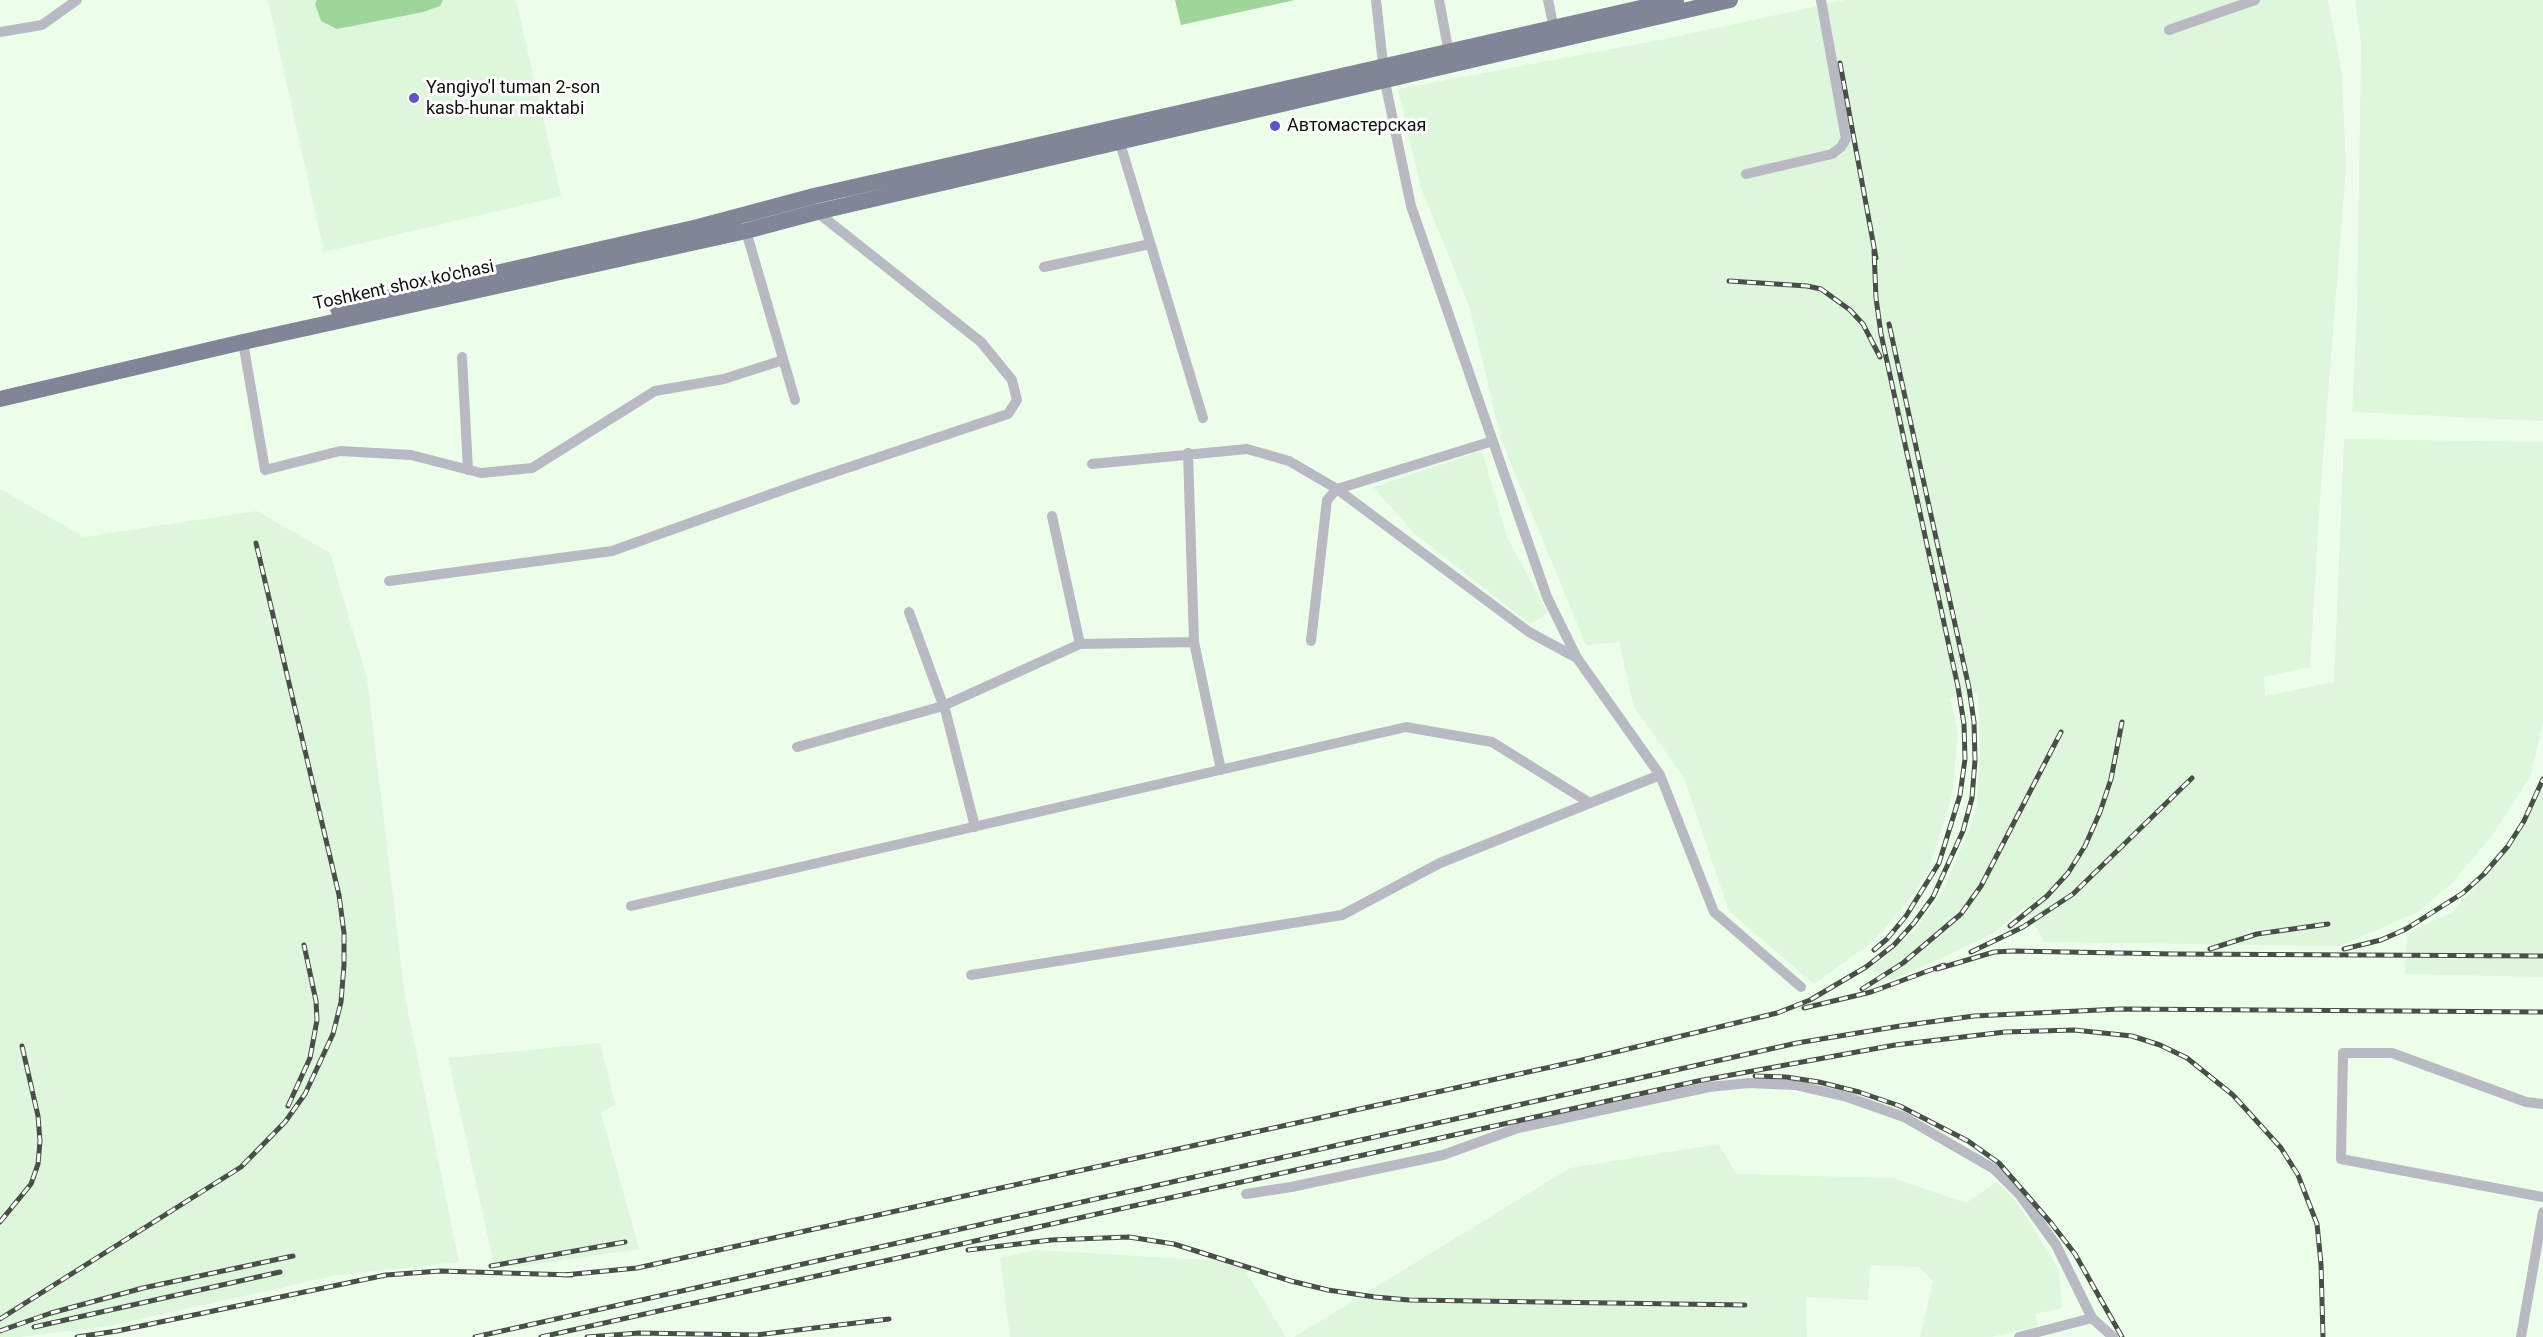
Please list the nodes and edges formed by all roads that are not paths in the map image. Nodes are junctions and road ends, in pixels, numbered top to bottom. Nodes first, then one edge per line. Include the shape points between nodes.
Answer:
1 (77, 0) edge
2 (1376, 0) edge
3 (1439, 0) edge
4 (1548, 0) edge
5 (1676, 0) edge
6 (1730, 0) edge
7 (1821, 0) edge
8 (2255, 0) edge
9 (1656, 2) edge
10 (1554, 28) junction
11 (2169, 30) dead end
12 (0, 32) edge
13 (1449, 53) junction
14 (1384, 75) junction
15 (1120, 143) junction
16 (1746, 174) dead end
17 (817, 212) junction
18 (744, 224) junction
19 (1150, 244) junction
20 (1044, 267) dead end
21 (243, 342) junction
22 (462, 357) dead end
23 (783, 360) junction
24 (0, 387) edge
25 (0, 399) edge
26 (795, 400) dead end
27 (1203, 418) dead end
28 (1493, 441) junction
29 (1188, 453) junction
30 (1092, 464) dead end
31 (468, 470) junction
32 (1337, 489) junction
33 (1052, 516) dead end
34 (389, 581) dead end
35 (909, 612) dead end
36 (1311, 641) dead end
37 (1194, 642) junction
38 (1080, 644) junction
39 (1577, 658) junction
40 (943, 706) junction
41 (797, 747) dead end
42 (1221, 770) junction
43 (1660, 775) junction
44 (1590, 804) junction
45 (975, 827) junction
46 (631, 906) dead end
47 (971, 975) dead end
48 (1801, 987) dead end
49 (2543, 1104) edge
50 (1246, 1194) dead end
51 (2543, 1197) edge
52 (2543, 1212) edge
53 (2092, 1318) junction
54 (2019, 1337) edge
55 (2113, 1337) edge
56 (2521, 1337) edge

1 - 12 street via 42,25
2 - 14 street
3 - 13 street
4 - 10 street
5 - 9 main road
6 - 14 main road
7 - 16 street via 1846,139 1832,154
8 - 11 street
9 - 10 main road
10 - 13 main road
13 - 14 main road
14 - 15 main road, Toshkent shox ko'chasi
14 - 18 main road via 814,196
14 - 28 street via 1411,206
15 - 17 main road, Toshkent shox ko'chasi
15 - 19 street
17 - 18 main road, Toshkent shox ko'chasi
17 - 34 street via 981,342 1012,380 1017,400 1008,414 612,551
18 - 21 main road, Toshkent shox ko'chasi
18 - 23 street
18 - 24 main road, Toshkent shox ko'chasi via 698,227
19 - 20 street
19 - 27 street
21 - 25 main road, Toshkent shox ko'chasi
21 - 31 street via 265,470 340,451 411,454
22 - 31 street
23 - 26 street
23 - 31 street via 724,379 655,391 532,468 481,474
28 - 32 street
28 - 39 street via 1547,597
29 - 30 street
29 - 32 street via 1247,448 1289,460
29 - 37 street
32 - 36 street via 1327,500
32 - 39 street via 1529,632
33 - 38 street
35 - 40 street
37 - 38 street
37 - 42 street
38 - 40 street
39 - 43 street
40 - 41 street
40 - 45 street
42 - 44 street via 1406,727 1492,742
42 - 45 street
43 - 44 street
43 - 48 street via 1714,912
44 - 47 street via 1440,863 1342,915
45 - 46 street
49 - 51 street via 2526,1102 2392,1053 2343,1053 2342,1159
50 - 53 street via 1443,1155 1518,1128 1709,1087 1749,1083 1795,1085 1847,1097 1904,1117 1994,1169 2020,1196 2056,1245
52 - 56 street
53 - 54 street
53 - 55 street

